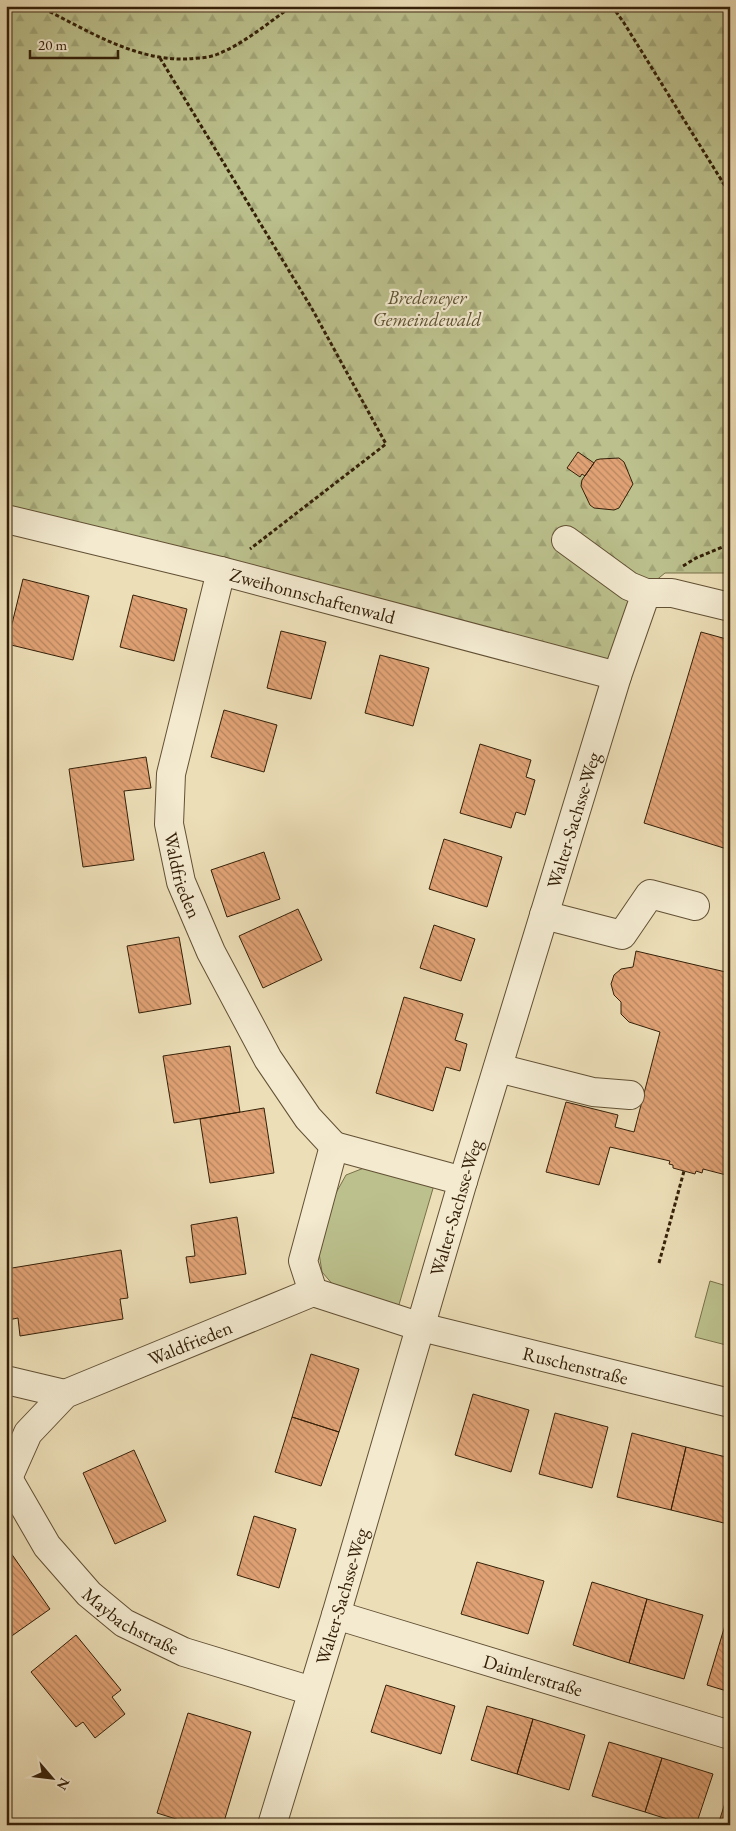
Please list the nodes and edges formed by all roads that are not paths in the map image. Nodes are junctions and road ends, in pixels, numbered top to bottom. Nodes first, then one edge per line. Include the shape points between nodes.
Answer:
1 (6, 519) edge
2 (566, 540) dead end
3 (221, 571) junction
4 (646, 593) junction
5 (730, 606) edge
6 (617, 676) junction
7 (695, 906) dead end
8 (544, 915) junction
9 (498, 1068) junction
10 (630, 1095) dead end
11 (334, 1146) junction
12 (463, 1181) junction
13 (313, 1292) junction
14 (421, 1327) junction
15 (6, 1380) edge
16 (65, 1394) junction
17 (730, 1403) edge
18 (7, 1477) edge
19 (336, 1615) junction
20 (312, 1691) junction
21 (730, 1735) edge
22 (272, 1825) edge

1 - 3 street, Zweihonnschaftenwald
2 - 4 street via 629,586
3 - 6 street, Zweihonnschaftenwald
3 - 11 street, Waldfrieden via 171,774 169,824 181,882 211,952 268,1059 308,1118
4 - 5 street via 672,593
4 - 6 street, Walter-Sachsse-Weg
6 - 8 street, Walter-Sachsse-Weg
7 - 8 street via 650,894 622,935
8 - 9 street, Walter-Sachsse-Weg
9 - 10 street via 593,1092
9 - 12 street, Walter-Sachsse-Weg
11 - 12 street
11 - 13 street via 302,1261
12 - 14 street, Walter-Sachsse-Weg
13 - 14 street
13 - 16 street, Waldfrieden
14 - 17 street, Ruschenstraße
14 - 19 street, Walter-Sachsse-Weg
15 - 16 street
16 - 18 street, Waldfrieden via 28,1433
18 - 20 street, Maybachstraße via 47,1546 89,1594 124,1623 184,1652
19 - 20 street, Walter-Sachsse-Weg
19 - 21 street, Daimlerstraße
20 - 22 street, Walter-Sachsse-Weg

